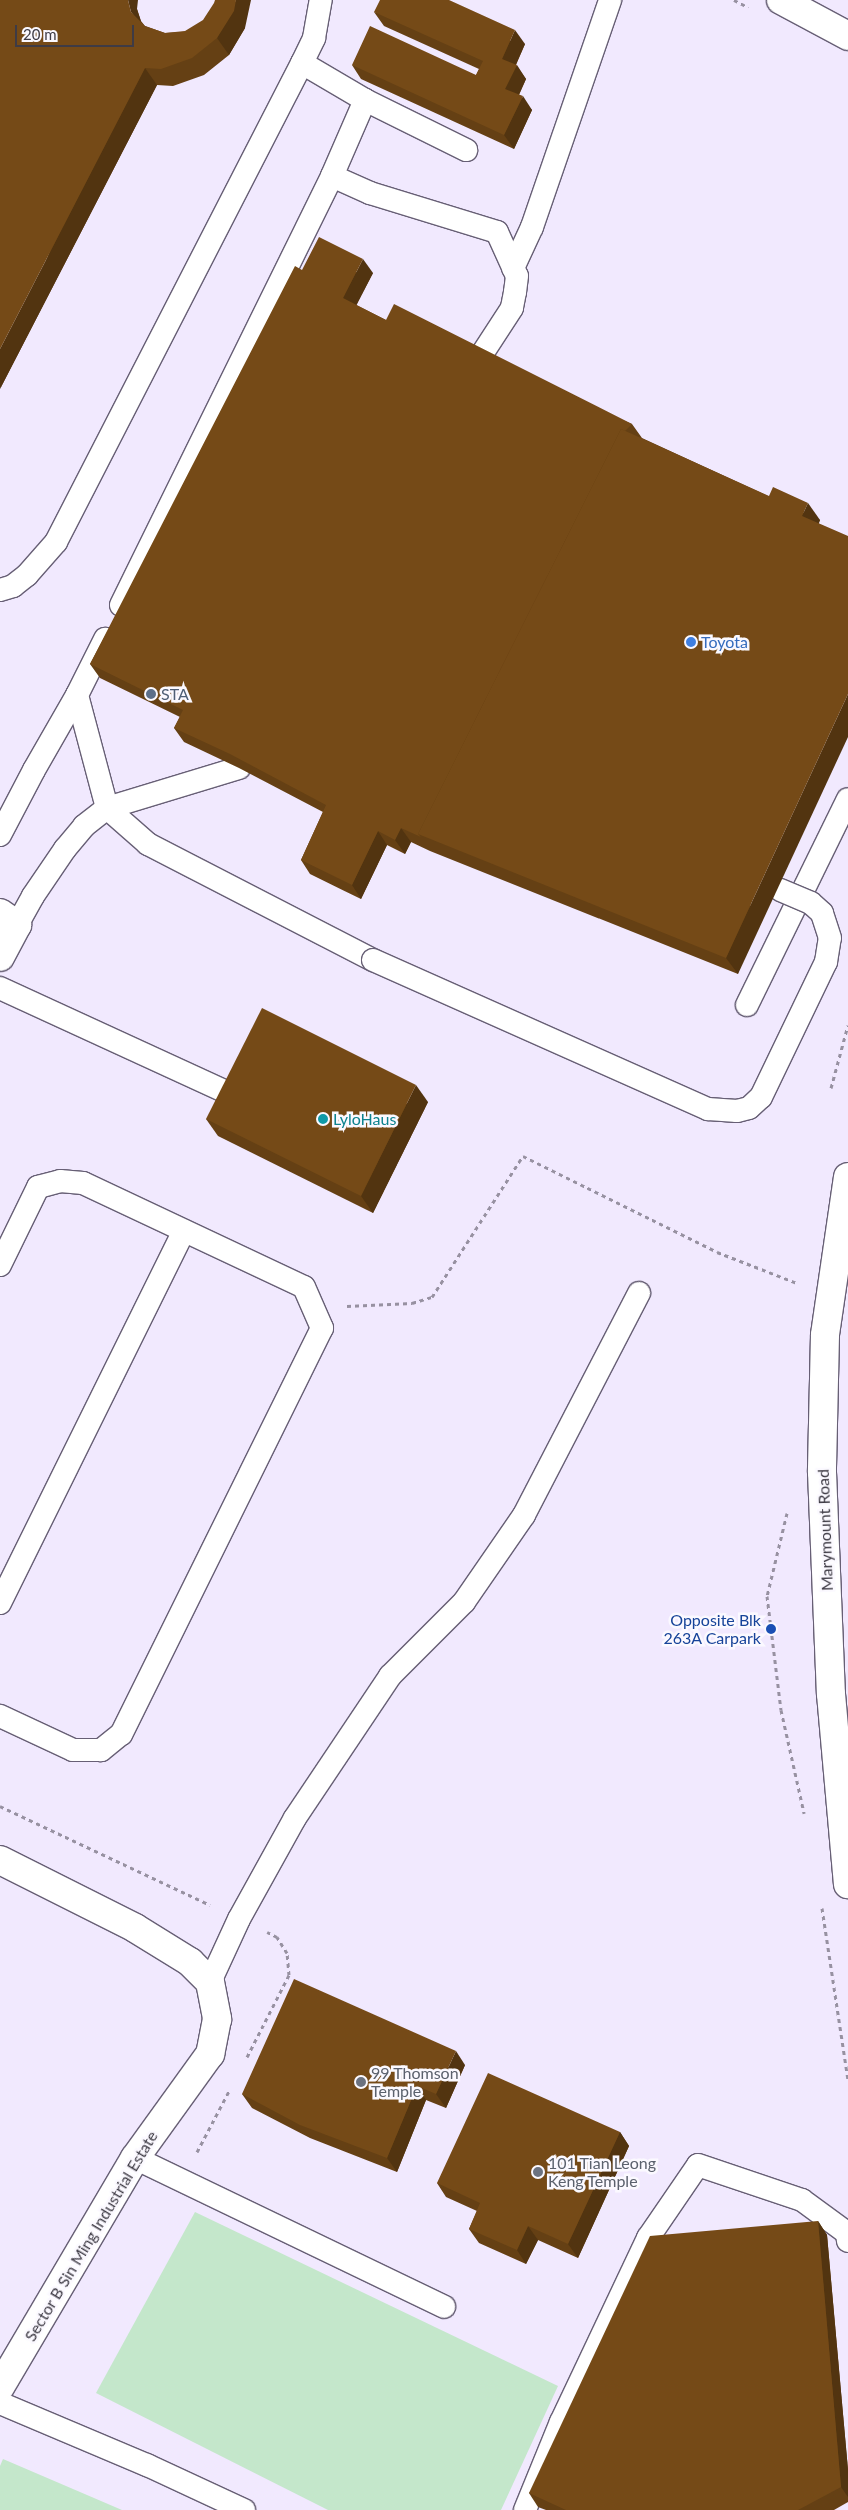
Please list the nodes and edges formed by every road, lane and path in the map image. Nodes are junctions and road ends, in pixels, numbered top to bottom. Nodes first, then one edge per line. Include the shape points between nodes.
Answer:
1 (322, 0) edge
2 (610, 0) edge
3 (781, 0) edge
4 (848, 36) edge
5 (302, 63) junction
6 (365, 100) junction
7 (466, 150) dead end
8 (332, 176) junction
9 (513, 268) junction
10 (480, 356) edge
11 (0, 590) edge
12 (77, 695) junction
13 (239, 768) edge
14 (848, 799) edge
15 (108, 808) junction
16 (0, 835) edge
17 (781, 890) dead end
18 (8, 919) edge
19 (0, 957) edge
20 (0, 988) edge
21 (747, 1005) dead end
22 (848, 1025) edge
23 (831, 1088) dead end
24 (235, 1096) edge
25 (848, 1177) edge
26 (184, 1231) junction
27 (0, 1265) edge
28 (800, 1284) dead end
29 (639, 1293) dead end
30 (313, 1308) junction
31 (0, 1603) edge
32 (0, 1716) edge
33 (0, 1860) edge
34 (848, 1884) edge
35 (210, 1982) junction
36 (135, 2158) junction
37 (848, 2241) edge
38 (444, 2307) dead end
39 (0, 2387) edge
40 (0, 2403) edge
41 (244, 2510) edge
42 (525, 2510) edge

1 - 5 lane via 314,38
2 - 9 lane via 532,227
3 - 4 main road
5 - 6 lane
5 - 11 lane via 56,542 27,575 13,586
6 - 7 lane
6 - 8 lane
8 - 9 lane via 370,193 491,229 501,238
8 - 12 lane
9 - 10 lane via 517,276 512,308
12 - 15 lane
12 - 16 lane
13 - 15 lane
14 - 21 lane
15 - 17 lane, bridge via 148,844 373,960 708,1109 737,1111 749,1108 761,1097 826,962 830,938 822,912 811,903
15 - 18 lane via 84,826 32,896
18 - 19 main road
20 - 24 lane
22 - 23 path
25 - 34 main road, Marymount Road via 826,1335 822,1472 831,1694
26 - 27 lane via 83,1183 60,1181 38,1187
26 - 30 lane via 304,1287
26 - 31 lane
28 - 30 path via 717,1252 523,1156 432,1297 412,1303
29 - 35 lane via 524,1515 464,1602 390,1676 295,1818 239,1919
30 - 32 lane via 322,1328 121,1734 102,1750 73,1750
33 - 35 main road via 135,1928 190,1962
35 - 36 main road, Sector B Sin Ming Industrial Estate via 217,2019 210,2054
36 - 38 lane
36 - 39 main road, Sector B Sin Ming Industrial Estate
37 - 42 lane via 847,2233 802,2200 698,2165 648,2238 561,2422
40 - 41 lane

